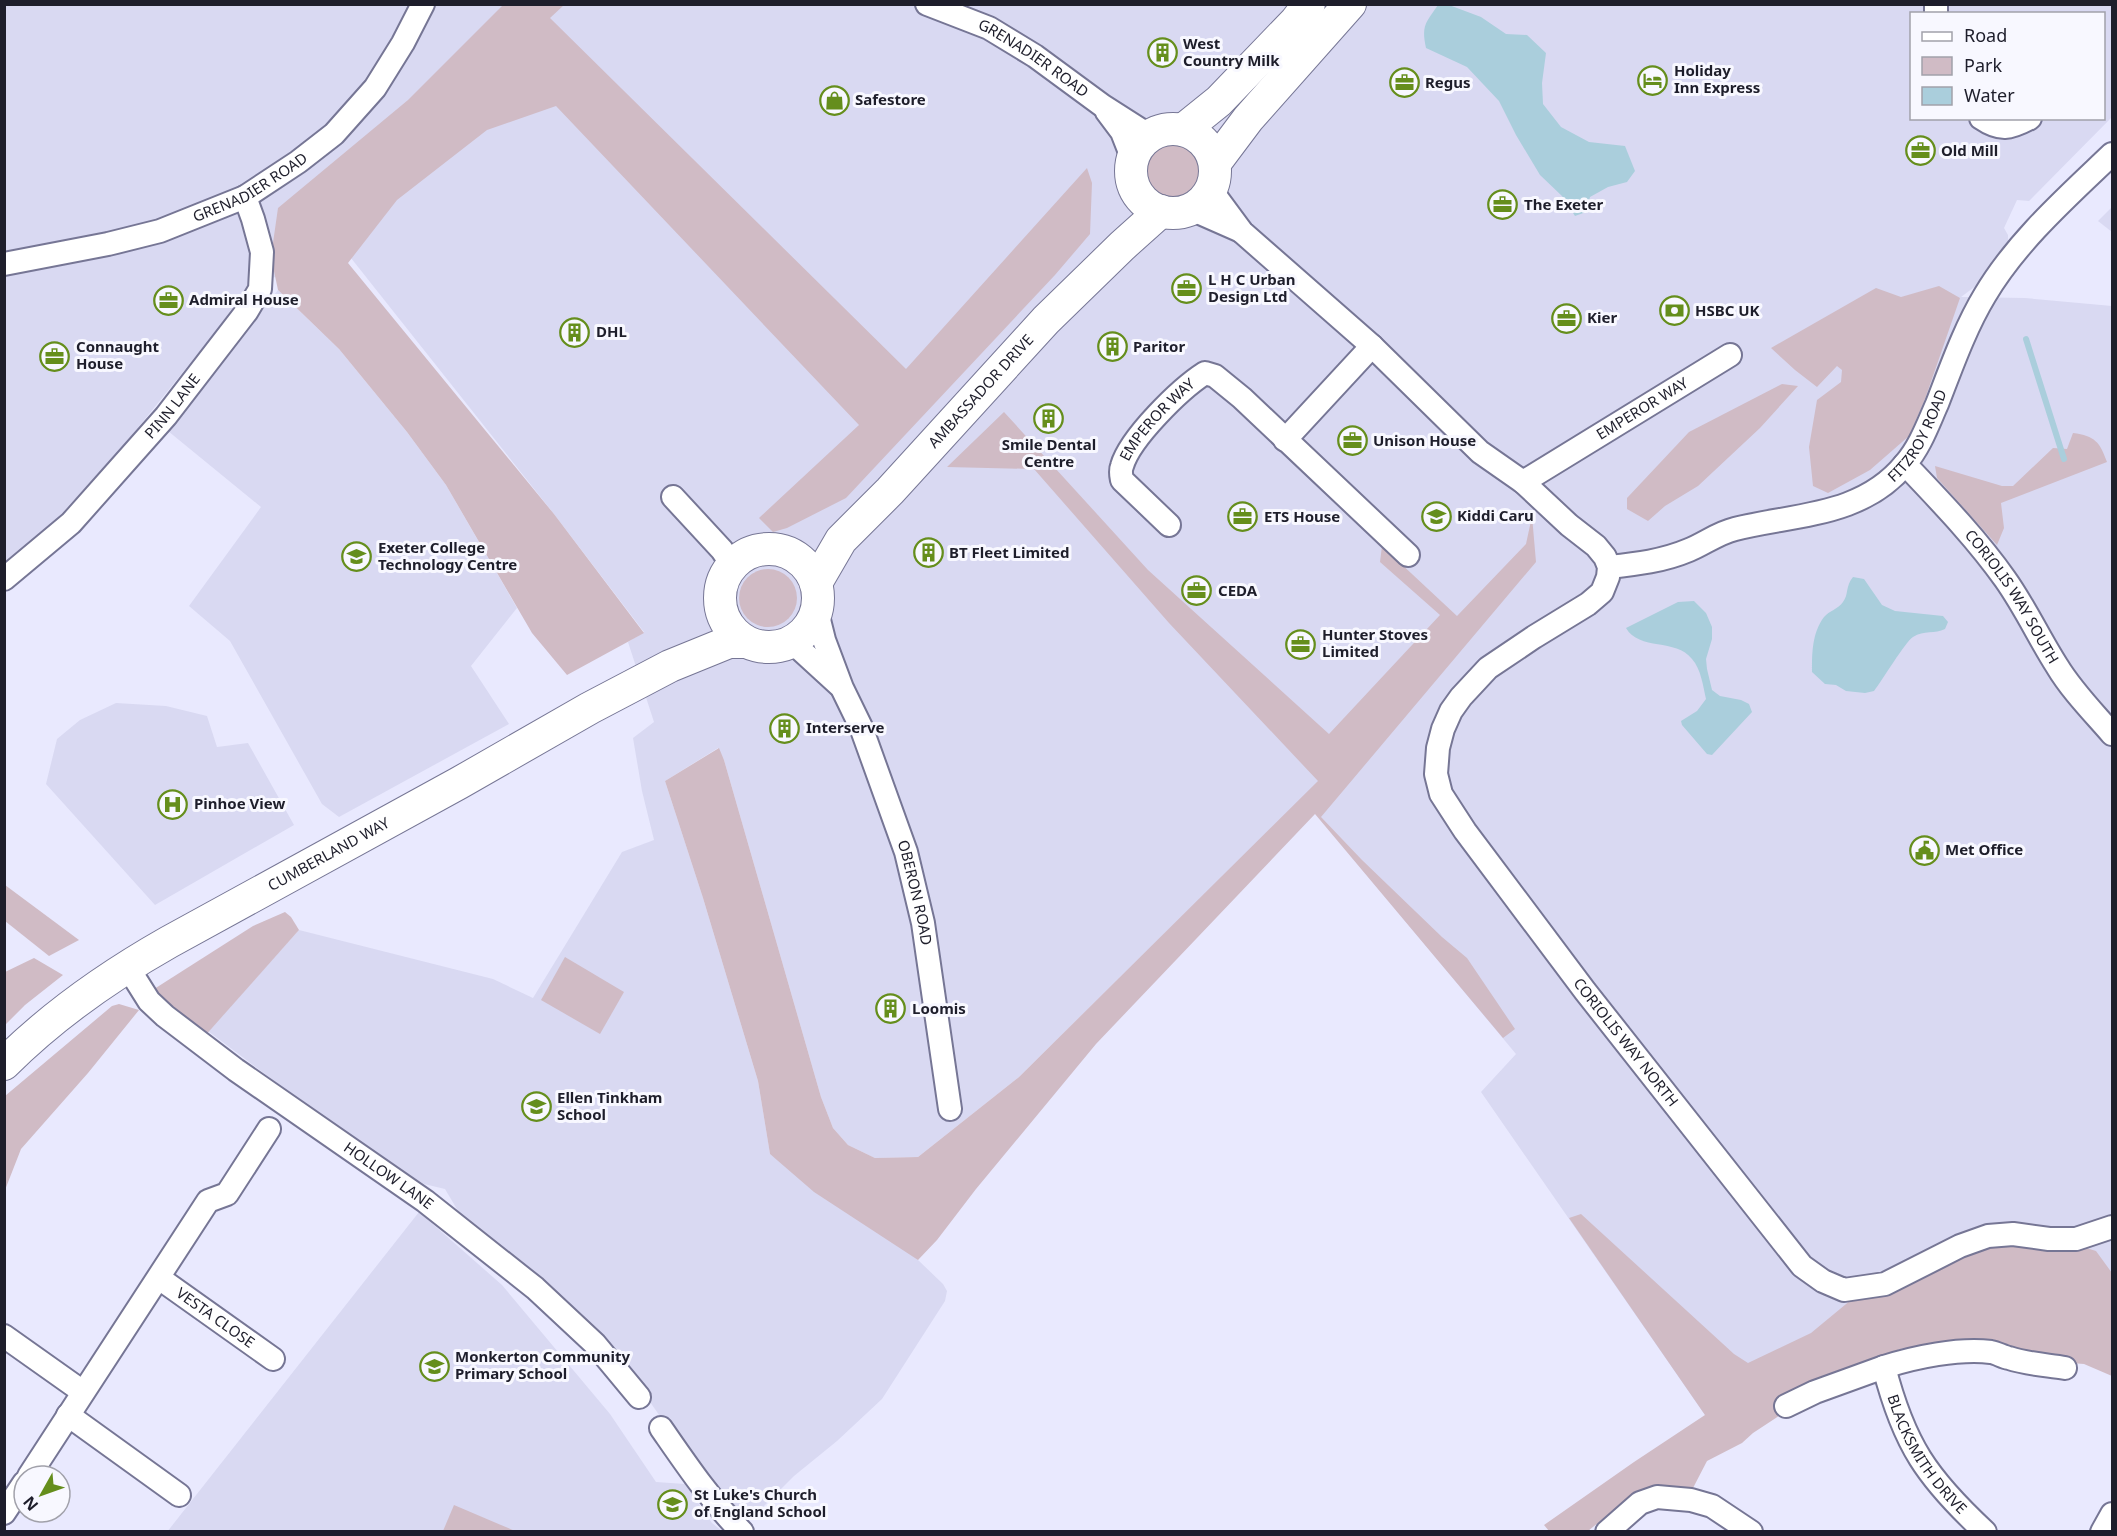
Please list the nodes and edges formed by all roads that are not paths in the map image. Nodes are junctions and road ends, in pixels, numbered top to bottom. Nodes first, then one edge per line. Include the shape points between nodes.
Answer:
1 (423, 4) edge
2 (927, 4) edge
3 (1309, 4) edge
4 (1350, 4) edge
5 (1984, 120) edge
6 (2026, 120) edge
7 (1184, 130) junction
8 (1142, 148) junction
9 (2109, 165) edge
10 (1184, 194) junction
11 (245, 197) junction
12 (4, 264) edge
13 (1372, 346) junction
14 (1730, 355) dead end
15 (1285, 440) junction
16 (1905, 464) junction
17 (1523, 482) junction
18 (673, 497) dead end
19 (1169, 525) dead end
20 (841, 540) junction
21 (792, 555) junction
22 (1408, 555) dead end
23 (732, 565) junction
24 (1609, 567) junction
25 (4, 579) edge
26 (816, 597) junction
27 (720, 608) junction
28 (745, 642) junction
29 (792, 642) junction
30 (670, 666) junction
31 (842, 688) junction
32 (2112, 734) edge
33 (127, 966) junction
34 (4, 1064) edge
35 (950, 1109) dead end
36 (269, 1129) dead end
37 (2112, 1227) edge
38 (159, 1278) junction
39 (4, 1336) edge
40 (273, 1359) dead end
41 (1884, 1367) junction
42 (2065, 1368) dead end
43 (83, 1392) junction
44 (639, 1397) dead end
45 (1786, 1406) dead end
46 (68, 1415) junction
47 (661, 1428) dead end
48 (37, 1464) edge
49 (179, 1495) dead end
50 (2112, 1514) edge
51 (742, 1532) edge
52 (1607, 1532) edge
53 (1751, 1532) edge
54 (1985, 1532) edge
55 (2102, 1532) edge

1 - 11 street, GRENADIER ROAD via 375,88 334,134
2 - 8 street, GRENADIER ROAD via 989,28 1035,56 1103,106 1122,132
3 - 7 main road via 1219,100
4 - 10 main road, AMBASSADOR DRIVE
5 - 6 street via 2002,128
7 - 8 main road via 1166,130
7 - 10 main road via 1204,142
8 - 10 main road via 1132,179
9 - 16 street, FITZROY ROAD via 2035,230 1985,295 1925,432
10 - 13 street via 1242,232
10 - 20 main road, AMBASSADOR DRIVE via 1122,246 1046,321
11 - 12 street, GRENADIER ROAD via 160,231
11 - 25 street, PINN LANE via 262,252 260,289 247,311 166,416 71,523
13 - 15 street
13 - 17 street via 1480,452
14 - 17 street, EMPEROR WAY
15 - 19 street, EMPEROR WAY via 1215,376 1205,373 1191,382 1130,448 1120,469 1122,480
15 - 22 street, EMPEROR WAY
16 - 24 street, FITZROY ROAD via 1882,485 1823,513 1734,529 1669,557
16 - 32 street, CORIOLIS WAY SOUTH via 2005,579 2057,666
17 - 24 street via 1596,546
18 - 23 street
20 - 21 main road, AMBASSADOR DRIVE
20 - 26 main road, AMBASSADOR DRIVE
21 - 23 main road via 764,549 750,552
21 - 26 main road via 810,572
23 - 27 main road via 723,579
24 - 37 street, CORIOLIS WAY NORTH via 1602,592 1588,604 1488,668 1471,684 1451,711 1436,760 1438,784 1449,808 1585,991 1802,1266 1823,1281 1844,1290 1885,1284 1988,1236 2076,1239
26 - 29 main road via 811,624
26 - 31 street, OBERON ROAD via 824,640
27 - 28 main road via 728,627
27 - 30 main road, CUMBERLAND WAY via 708,628
28 - 29 main road via 771,648
28 - 30 main road, CUMBERLAND WAY via 729,642
29 - 31 street, OBERON ROAD
30 - 33 main road, CUMBERLAND WAY
31 - 35 street, OBERON ROAD via 861,728 906,852 923,923
33 - 34 main road, CUMBERLAND WAY via 50,1022
33 - 44 street, HOLLOW LANE via 149,1000 165,1016 425,1201 535,1288 595,1344
36 - 38 street via 227,1194 208,1201
38 - 40 street, VESTA CLOSE
38 - 43 street
39 - 43 street
41 - 42 street via 1946,1353 1993,1352 2009,1359
41 - 45 street
41 - 54 street, BLACKSMITH DRIVE via 1891,1396 1916,1454 1934,1480
43 - 46 street
46 - 48 street
46 - 49 street
47 - 51 street via 701,1486
50 - 55 street
52 - 53 street via 1640,1503 1657,1497 1712,1506

